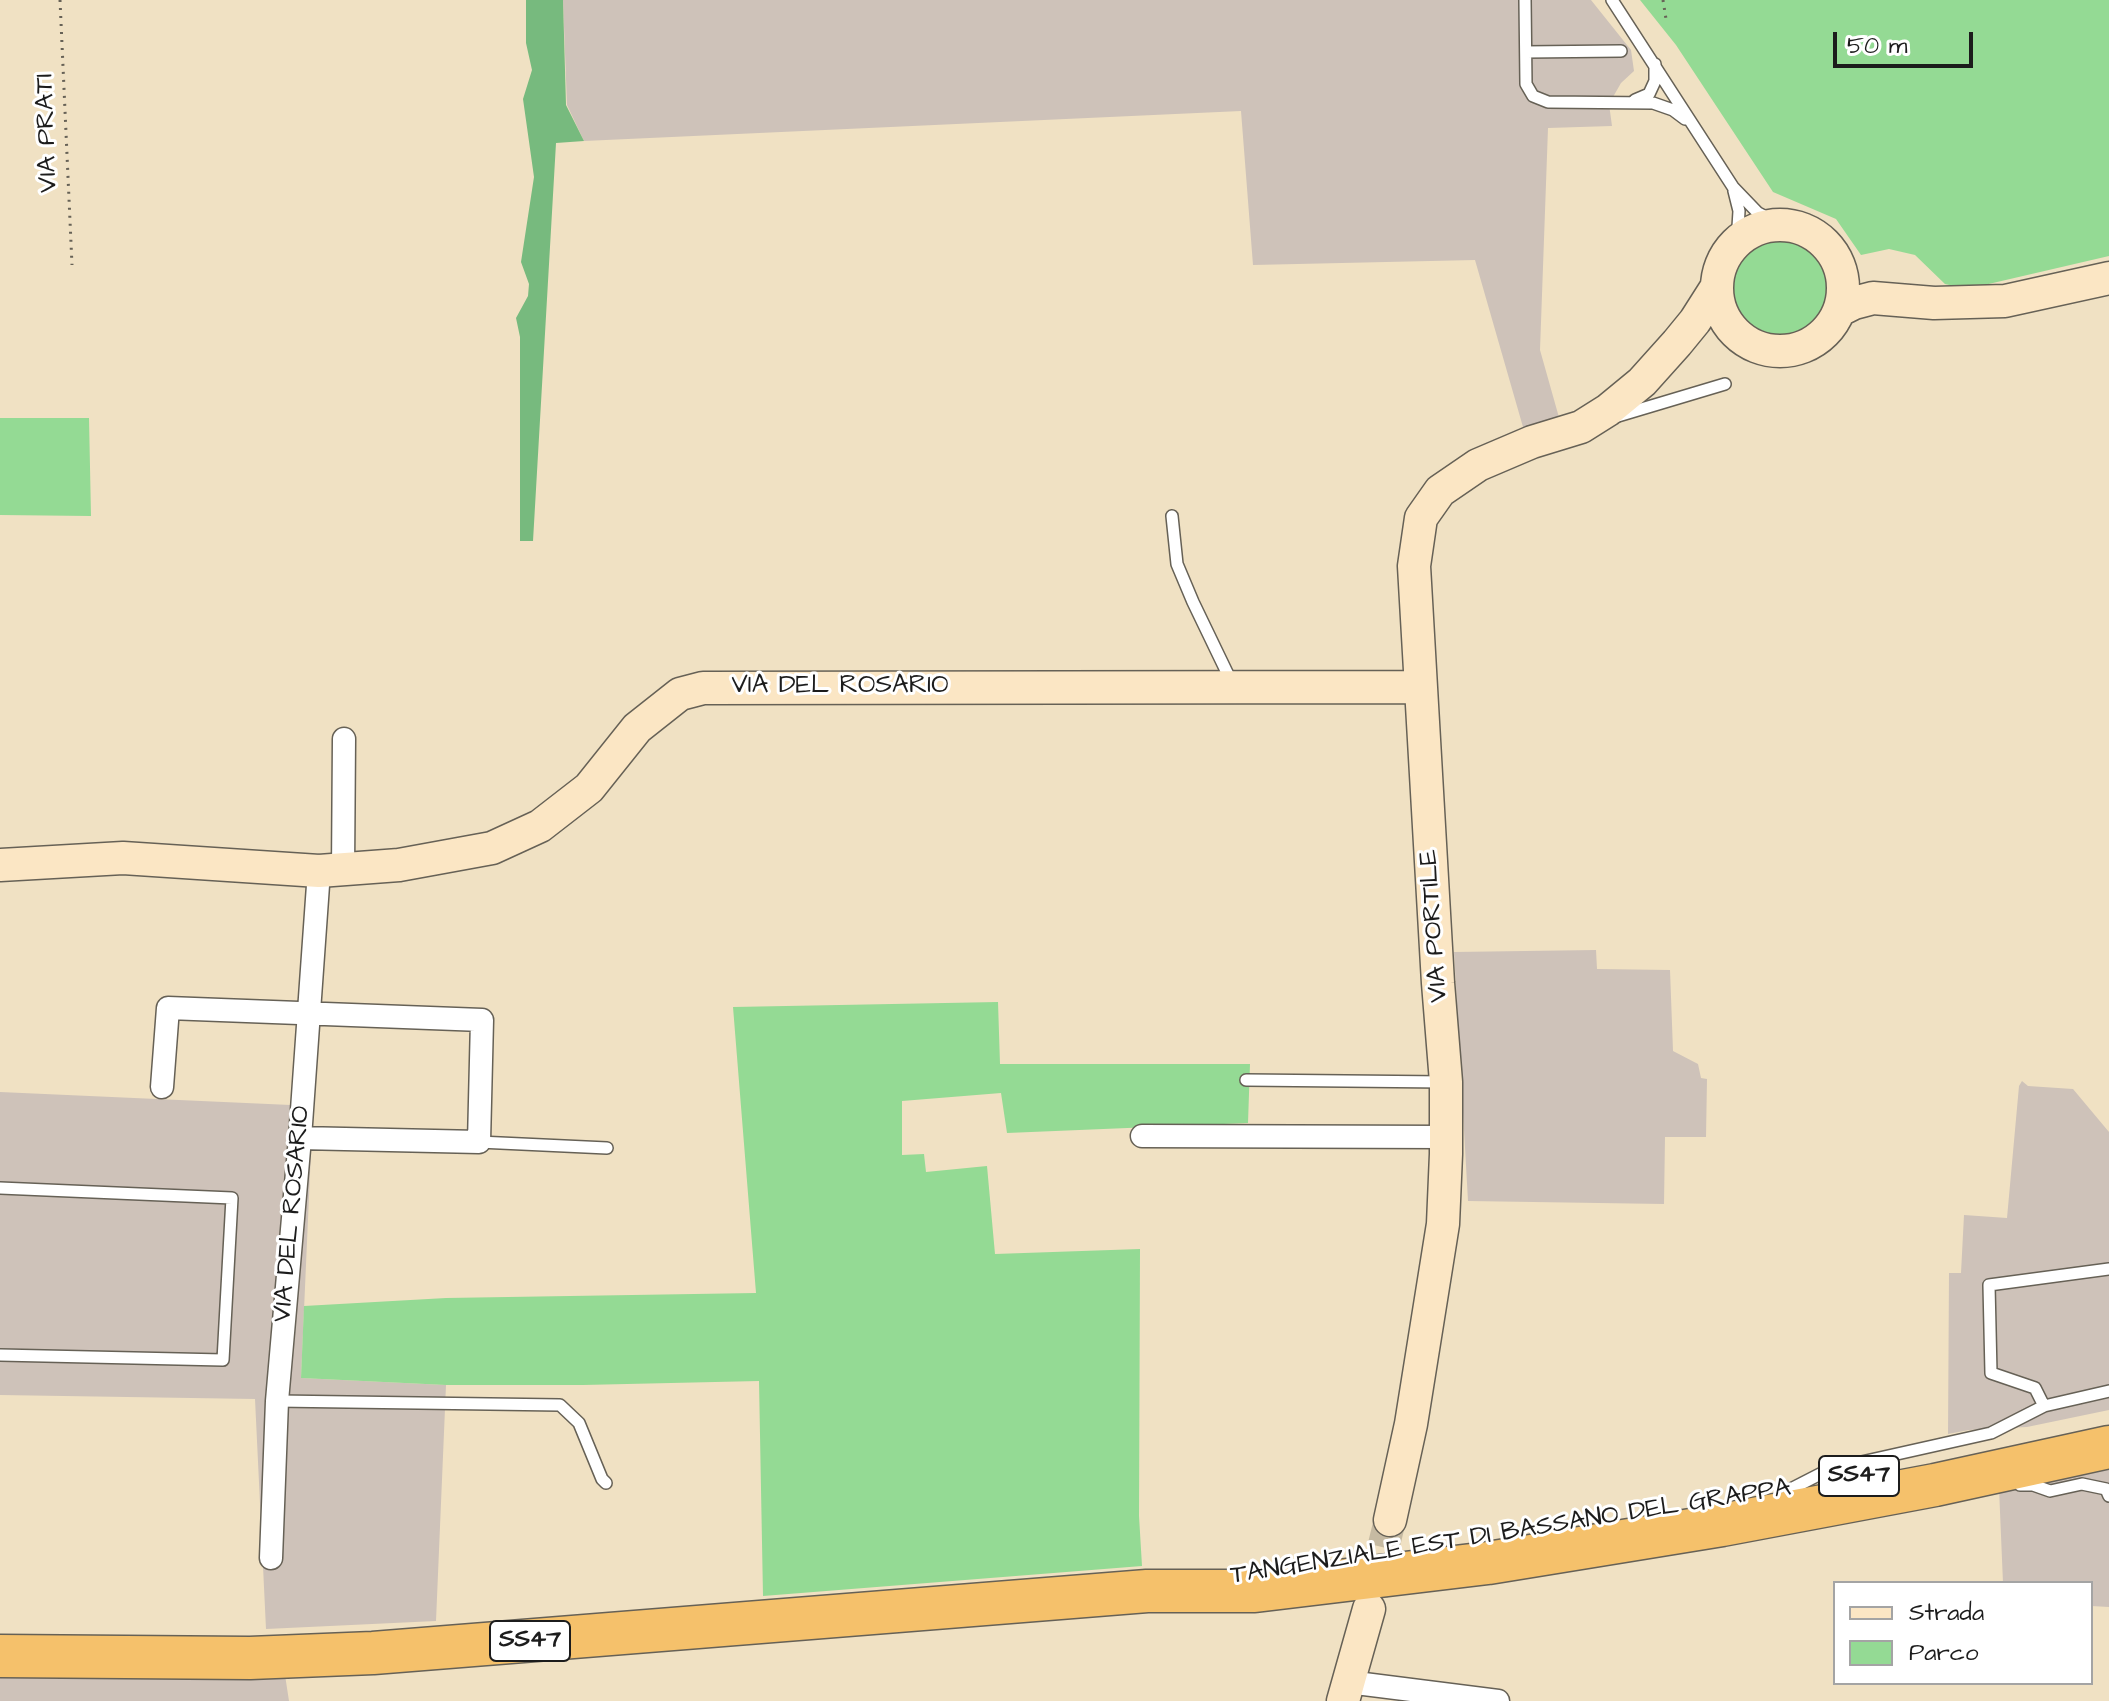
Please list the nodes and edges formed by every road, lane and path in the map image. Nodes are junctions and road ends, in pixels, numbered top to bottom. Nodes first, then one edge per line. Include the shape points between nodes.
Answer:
1 (60, 0) edge
2 (1525, 0) edge
3 (1612, 0) edge
4 (1663, 0) edge
5 (1666, 19) dead end
6 (1621, 51) dead end
7 (1526, 52) junction
8 (1655, 63) junction
9 (1631, 102) junction
10 (1692, 125) junction
11 (1733, 187) junction
12 (1781, 225) junction
13 (1737, 243) junction
14 (72, 265) dead end
15 (1840, 267) junction
16 (2109, 278) edge
17 (1716, 288) junction
18 (1903, 299) junction
19 (1840, 310) junction
20 (1735, 334) junction
21 (1677, 343) junction
22 (1725, 384) dead end
23 (1581, 427) junction
24 (1172, 516) dead end
25 (1234, 687) junction
26 (1421, 687) junction
27 (344, 739) dead end
28 (0, 865) edge
29 (331, 870) junction
30 (309, 1014) junction
31 (1246, 1080) dead end
32 (1446, 1082) junction
33 (162, 1087) dead end
34 (1142, 1136) dead end
35 (1446, 1137) junction
36 (300, 1138) junction
37 (479, 1142) junction
38 (607, 1148) dead end
39 (0, 1188) edge
40 (2109, 1269) edge
41 (0, 1355) edge
42 (2109, 1391) edge
43 (277, 1401) junction
44 (2044, 1406) junction
45 (2109, 1423) edge
46 (2109, 1447) edge
47 (606, 1483) dead end
48 (2005, 1486) dead end
49 (1976, 1489) dead end
50 (1789, 1490) junction
51 (2108, 1491) edge
52 (1833, 1505) junction
53 (1390, 1520) tunnel mouth
54 (271, 1558) dead end
55 (1147, 1591) junction
56 (1369, 1609) tunnel mouth
57 (0, 1633) edge
58 (0, 1656) edge
59 (123, 1658) junction
60 (1345, 1692) edge
61 (1498, 1701) edge

1 - 14 path, VIA PRATI
2 - 7 lane
3 - 8 lane
4 - 5 path
6 - 7 lane
7 - 9 lane via 1526,84 1533,96 1548,102
8 - 9 lane via 1649,94
8 - 10 lane
9 - 10 lane via 1673,110
10 - 11 lane
11 - 12 lane via 1758,213
11 - 13 lane via 1739,211
12 - 13 street via 1764,227
12 - 15 street via 1814,234
13 - 17 street via 1720,267
15 - 18 street via 1873,289
15 - 19 street
16 - 18 street via 2005,301
17 - 20 street via 1719,308
17 - 21 street, VIA PORTILE
18 - 19 street via 1873,298
19 - 20 street via 1832,326 1803,348 1762,350
20 - 21 street, VIA PORTILE via 1696,331
21 - 23 street, VIA PORTILE via 1642,382
22 - 23 lane, VIA PORTILE
23 - 26 street, VIA PORTILE via 1501,453 1454,480 1430,502 1421,518 1414,566
24 - 25 lane via 1177,564
25 - 26 street, VIA DEL ROSARIO
25 - 29 street, VIA DEL ROSARIO via 703,688 680,694 637,728 589,788 540,826 492,848 399,865
26 - 32 street, VIA PORTILE
27 - 29 street
28 - 29 street, VIA DEL ROSARIO via 123,858
29 - 30 street, VIA DEL ROSARIO
30 - 33 street via 168,1008
30 - 36 street, VIA DEL ROSARIO
30 - 37 street via 482,1020
31 - 32 lane
32 - 35 street, VIA PORTILE
34 - 35 street
35 - 53 street, VIA PORTILE via 1443,1224
36 - 37 street
36 - 43 street, VIA DEL ROSARIO
37 - 38 lane
39 - 41 lane via 232,1198 223,1360
40 - 44 lane via 1989,1285 1991,1373 2035,1388
42 - 44 lane
43 - 47 lane via 560,1405 579,1423
43 - 54 street, VIA DEL ROSARIO
44 - 50 lane via 1991,1433 1830,1469
45 - 50 highway, TANGENZIALE EST DI BASSANO DEL GRAPPA / SS47
46 - 52 highway, TANGENZIALE EST DI BASSANO DEL GRAPPA / SS47
48 - 51 lane via 2033,1485 2050,1491 2082,1484
49 - 52 lane via 1903,1502
50 - 55 highway, TANGENZIALE EST DI BASSANO DEL GRAPPA / SS47
52 - 55 highway, TANGENZIALE EST DI BASSANO DEL GRAPPA / SS47 via 1365,1579 1255,1591
55 - 59 highway, TANGENZIALE EST DI BASSANO DEL GRAPPA / SS47 via 373,1653
56 - 60 street
57 - 59 highway
58 - 59 highway, TANGENZIALE EST DI BASSANO DEL GRAPPA / SS47
60 - 61 street

